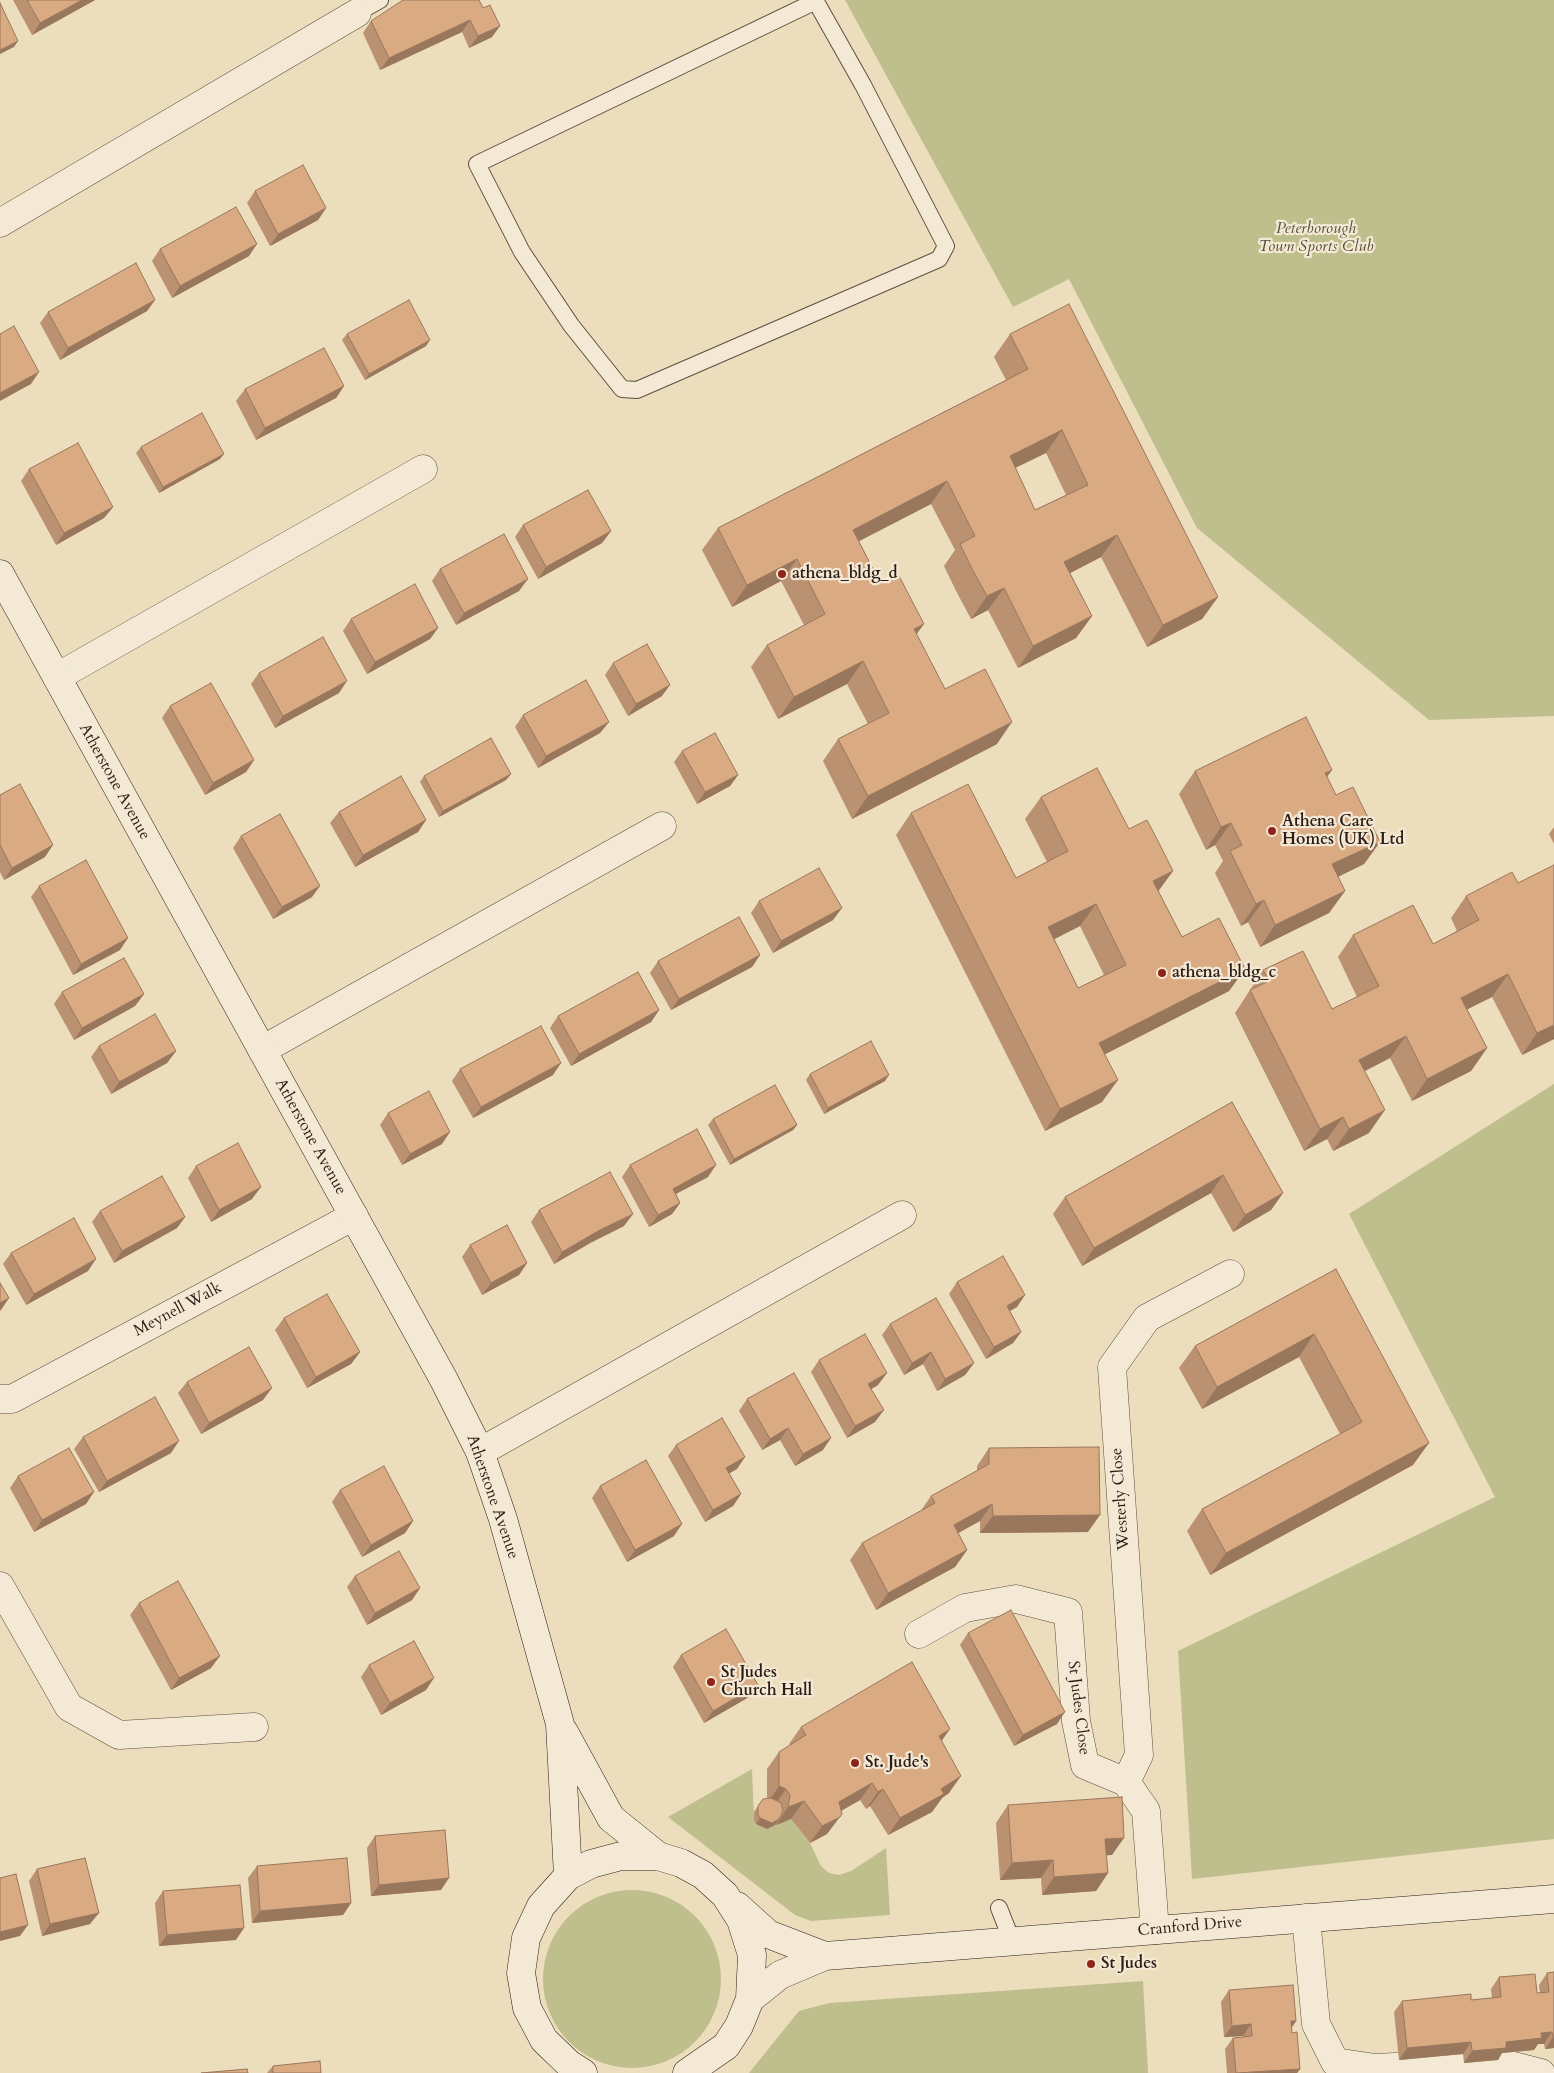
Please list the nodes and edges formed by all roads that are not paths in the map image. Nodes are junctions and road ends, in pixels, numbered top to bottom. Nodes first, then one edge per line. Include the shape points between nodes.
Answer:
1 (815, 1) edge
2 (369, 7) edge
3 (0, 223) edge
4 (423, 469) dead end
5 (0, 574) edge
6 (58, 677) junction
7 (662, 826) dead end
8 (262, 1050) junction
9 (902, 1215) dead end
10 (354, 1216) junction
11 (1230, 1274) dead end
12 (0, 1399) edge
13 (480, 1452) junction
14 (0, 1586) edge
15 (919, 1634) dead end
16 (560, 1724) junction
17 (254, 1727) dead end
18 (1126, 1782) junction
19 (658, 1856) junction
20 (568, 1876) junction
21 (725, 1895) junction
22 (1554, 1899) edge
23 (999, 1908) dead end
24 (1306, 1918) junction
25 (1155, 1930) junction
26 (1012, 1941) junction
27 (825, 1956) junction
28 (750, 1998) junction
29 (692, 2071) edge
30 (583, 2073) edge
31 (1541, 2073) edge

1 - 1 lane via 477,164 522,252 571,325 622,389 637,390 940,259 946,246 863,85
2 - 3 street
4 - 6 street
5 - 6 street, Atherstone Avenue
6 - 8 street, Atherstone Avenue
7 - 8 street
8 - 10 street, Atherstone Avenue
9 - 13 street
10 - 12 street, Meynell Walk via 12,1398
10 - 13 street, Atherstone Avenue
11 - 18 street, Westerly Close via 1148,1318 1112,1367 1139,1755
13 - 16 street, Atherstone Avenue via 503,1519
14 - 17 street via 69,1707 118,1735
15 - 18 street, St Judes Close via 965,1608 1016,1599 1068,1612 1076,1721 1085,1765
16 - 19 street, Atherstone Avenue via 611,1818
16 - 20 street, Atherstone Avenue
18 - 25 street via 1146,1811
19 - 20 street via 621,1856 591,1864
19 - 21 street, Cranford Drive via 703,1875
20 - 30 street via 541,1906 526,1938 521,1973 528,2008 544,2040
21 - 27 street, Cranford Drive via 768,1934
21 - 28 street via 741,1920 752,1955
22 - 24 street, Cranford Drive
23 - 26 lane
24 - 25 street, Cranford Drive
24 - 31 street via 1316,2024 1335,2062 1374,2068 1498,2062
25 - 26 street, Cranford Drive
26 - 27 street, Cranford Drive
27 - 28 street, Cranford Drive via 780,1975
28 - 29 street via 739,2026 726,2046

